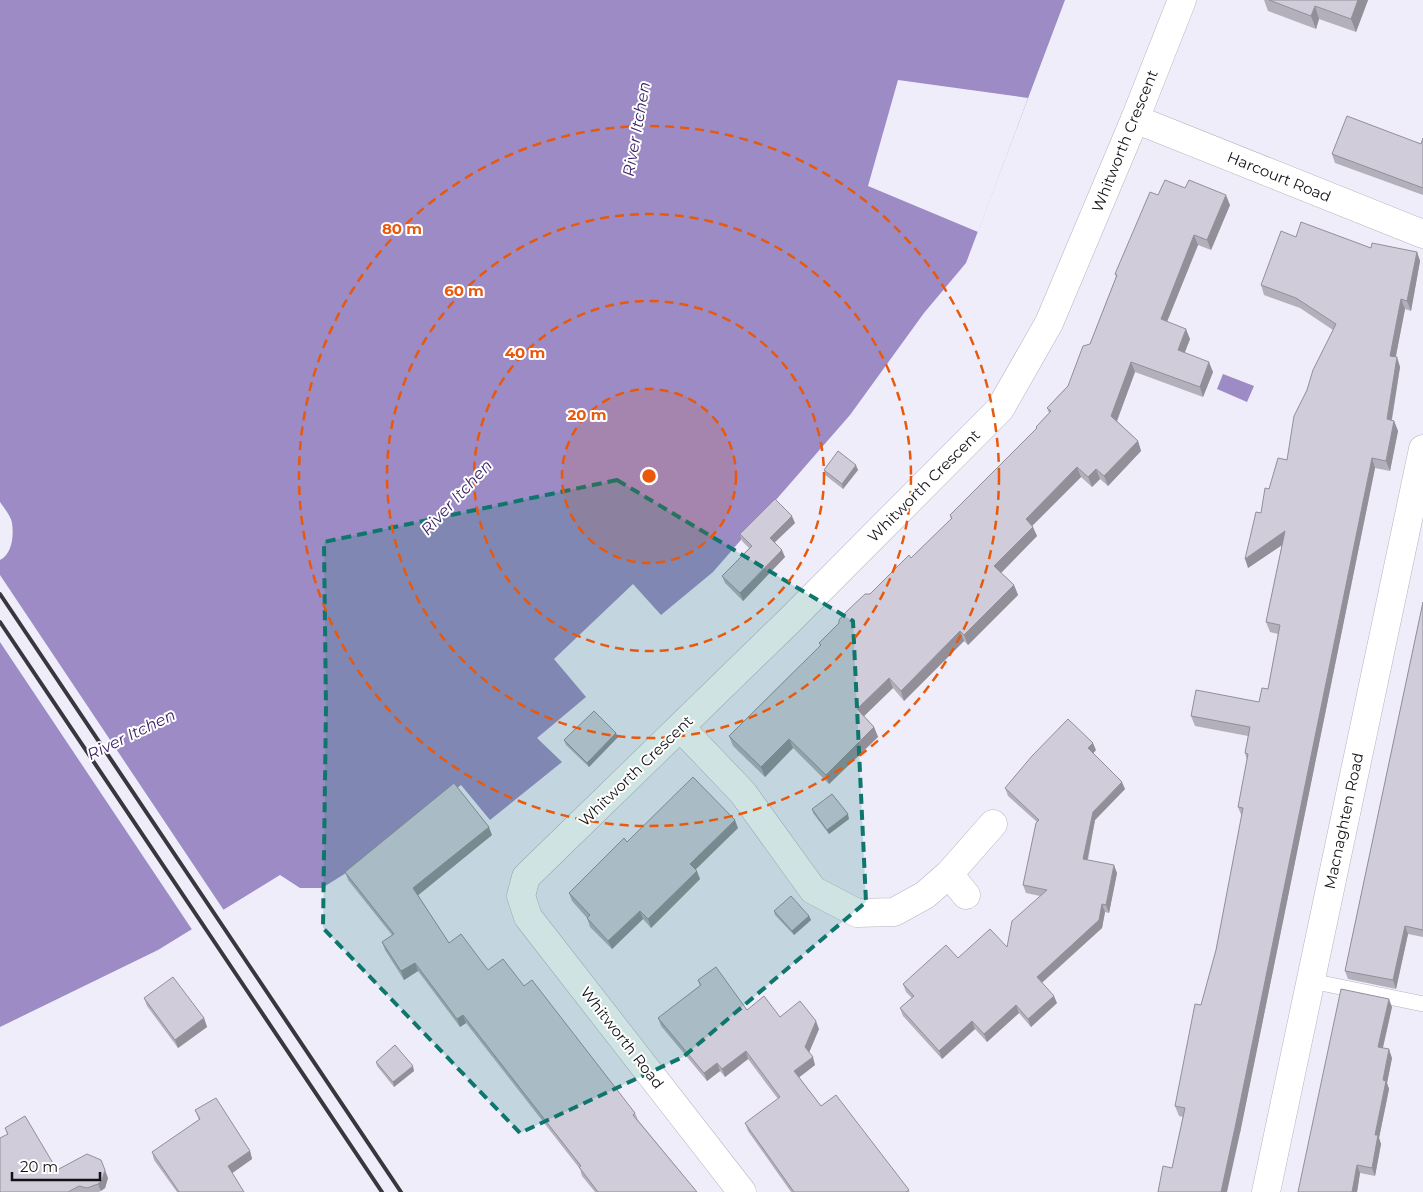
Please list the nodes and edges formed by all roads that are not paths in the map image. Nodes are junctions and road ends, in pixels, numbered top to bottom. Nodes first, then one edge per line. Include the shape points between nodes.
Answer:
1 (1182, 0) edge
2 (1135, 119) junction
3 (1423, 234) edge
4 (1423, 449) edge
5 (681, 728) junction
6 (993, 824) dead end
7 (949, 874) junction
8 (526, 877) joint
9 (966, 895) dead end
10 (1311, 981) junction
11 (1423, 1004) edge
12 (742, 1192) edge
13 (1266, 1192) edge

1 - 2 street, Whitworth Crescent
2 - 3 street, Harcourt Road
2 - 5 street, Whitworth Crescent via 1049,323 1000,409
4 - 10 street, Macnaghten Road
5 - 7 street via 743,793 813,890 857,914 894,912 925,896
5 - 8 street, Whitworth Crescent
6 - 7 street
7 - 9 street
8 - 12 street, Whitworth Road via 521,896 528,917
10 - 11 lane
10 - 13 street, Macnaghten Road

